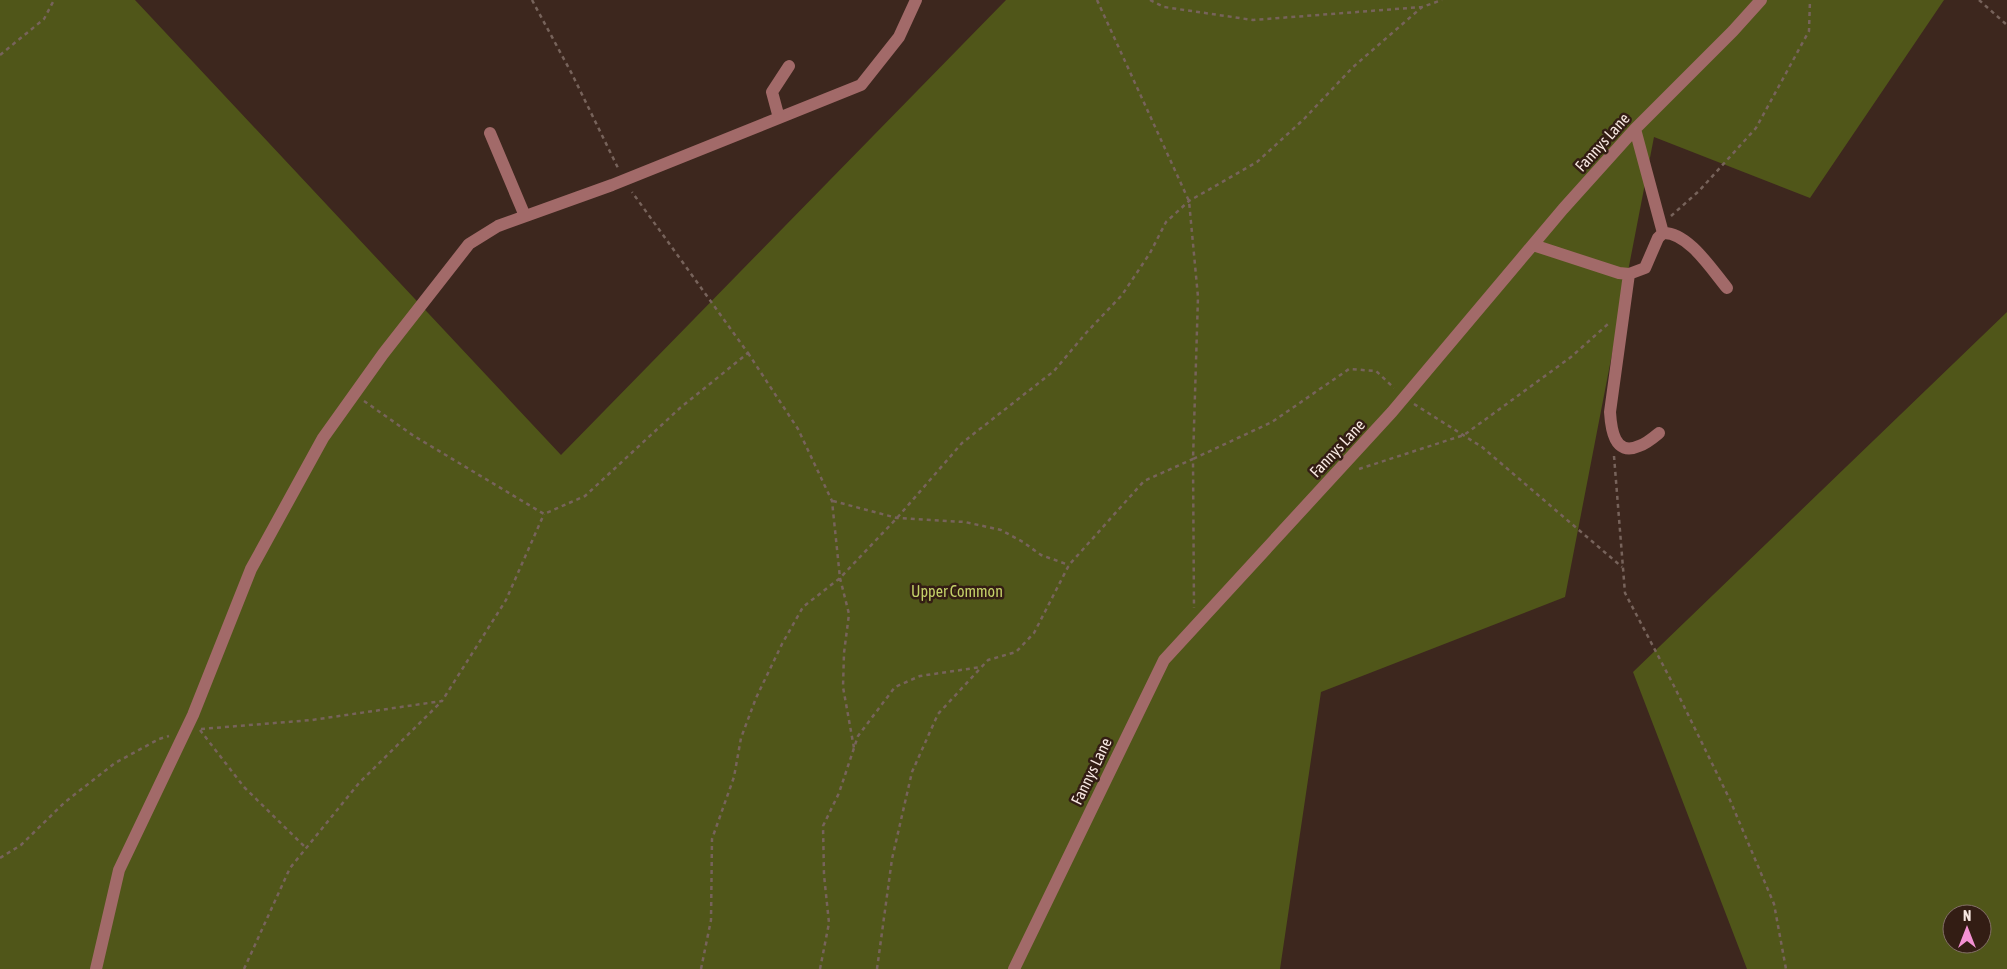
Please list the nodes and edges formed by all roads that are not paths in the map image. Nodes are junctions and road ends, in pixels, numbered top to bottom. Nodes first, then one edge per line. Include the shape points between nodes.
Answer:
1 (916, 0) edge
2 (1761, 0) edge
3 (789, 66) dead end
4 (779, 118) junction
5 (1635, 129) junction
6 (490, 133) dead end
7 (524, 216) junction
8 (1662, 229) junction
9 (1533, 245) junction
10 (1629, 274) junction
11 (1727, 288) dead end
12 (1659, 434) dead end
13 (96, 969) edge
14 (1014, 969) edge

1 - 4 street via 899,37 861,85
2 - 5 street, Fannys Lane
3 - 4 street via 772,92
4 - 7 street
5 - 8 street
5 - 9 street, Fannys Lane
6 - 7 street
7 - 13 street via 498,226 469,244 383,354 323,438 251,569 186,730 119,870
8 - 10 street via 1645,268
8 - 11 street via 1687,243
9 - 10 street via 1603,269
9 - 14 street, Fannys Lane via 1404,398 1164,660
10 - 12 street via 1610,412 1611,431 1617,442 1627,448 1638,447

